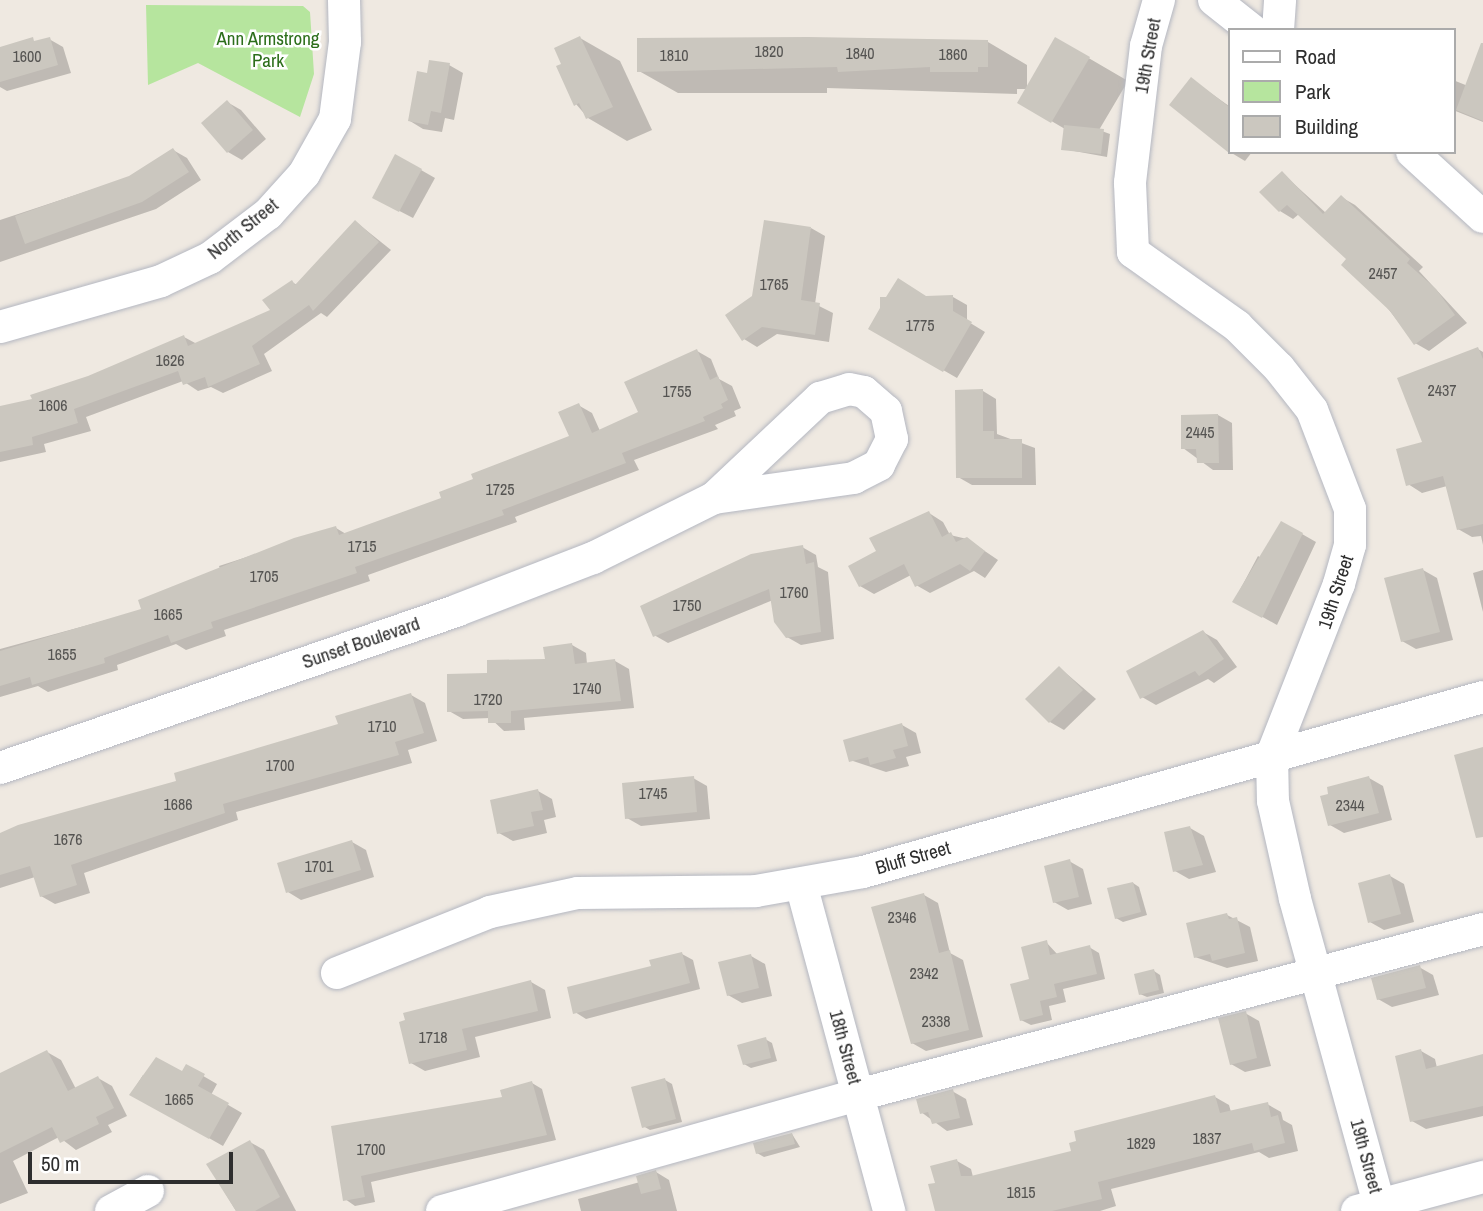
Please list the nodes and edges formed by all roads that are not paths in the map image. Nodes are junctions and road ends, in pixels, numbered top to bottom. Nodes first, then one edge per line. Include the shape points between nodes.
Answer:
1 (344, 0) edge
2 (1159, 0) edge
3 (1214, 0) edge
4 (1280, 0) edge
5 (1249, 28) edge
6 (1278, 28) edge
7 (1414, 154) edge
8 (1483, 216) edge
9 (0, 327) edge
10 (714, 498) junction
11 (1483, 697) edge
12 (1272, 755) junction
13 (0, 768) edge
14 (801, 884) junction
15 (1483, 929) edge
16 (337, 973) dead end
17 (1316, 973) junction
18 (858, 1094) junction
19 (1483, 1177) edge
20 (148, 1191) dead end
21 (1372, 1209) edge
22 (111, 1211) edge
23 (442, 1211) edge
24 (889, 1211) edge

1 - 9 street, North Street via 345,42 335,119 304,174 268,214 210,258 161,281
2 - 12 street, 19th Street via 1146,46 1130,183 1133,252 1237,326 1279,368 1312,410 1350,509 1350,545 1339,584
3 - 5 street
4 - 6 street
7 - 8 street
10 - 10 street, Sunset Boulevard via 827,394 849,389 863,392 886,411 892,439 879,465 867,473
10 - 13 street, Sunset Boulevard via 593,558 470,605
11 - 12 street, Bluff Street
12 - 14 street, Bluff Street via 863,872
12 - 17 street, 19th Street via 1273,800
14 - 16 street, Bluff Street via 755,891 578,893 490,912
14 - 18 street, 18th Street
15 - 17 street
17 - 18 street
17 - 21 street, 19th Street
18 - 23 street
18 - 24 street, 18th Street
19 - 21 street
20 - 22 street

